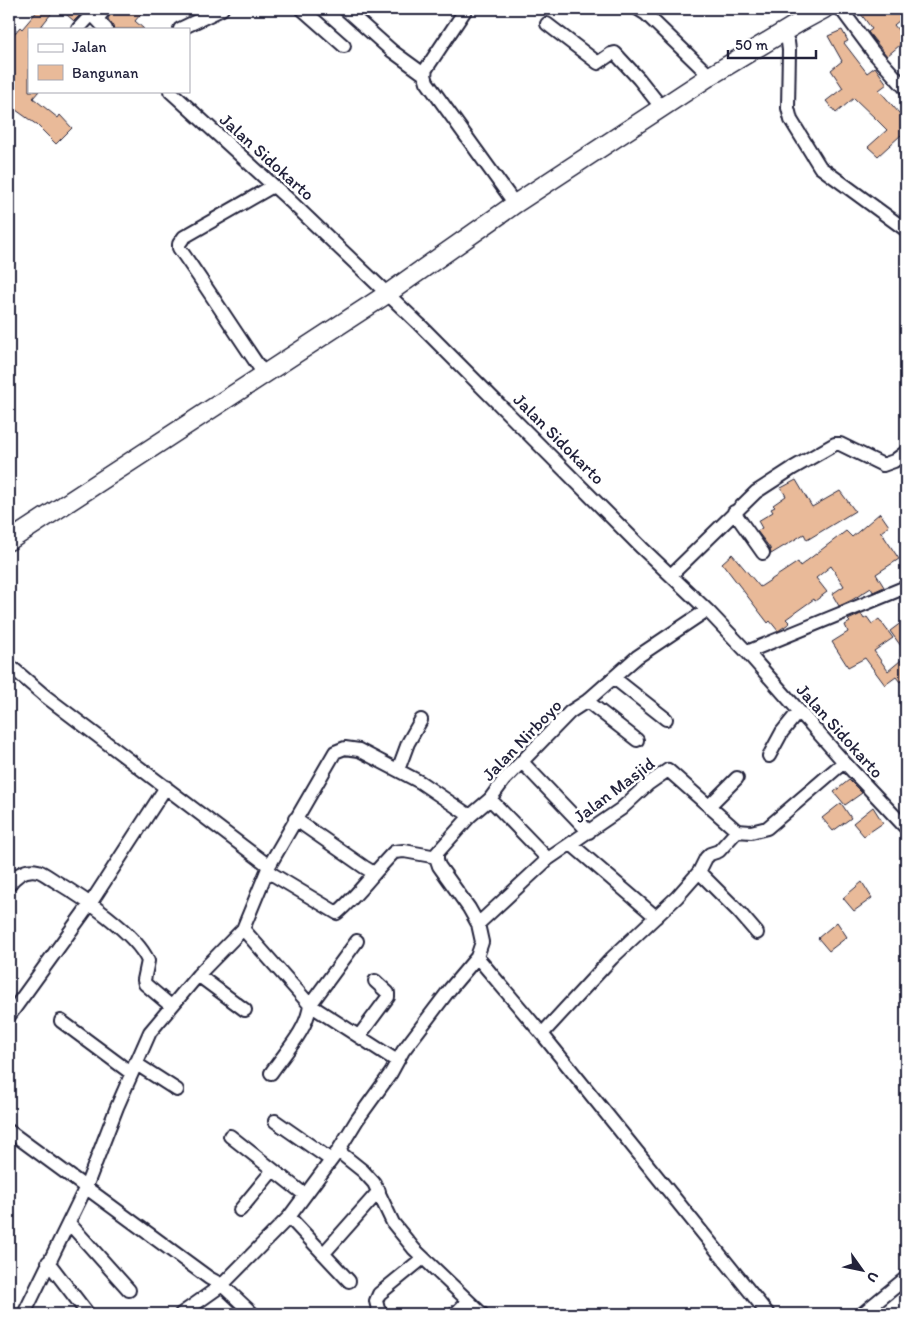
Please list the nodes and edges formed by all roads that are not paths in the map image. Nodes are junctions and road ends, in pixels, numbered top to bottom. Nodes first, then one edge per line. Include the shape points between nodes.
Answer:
1 (222, 9) edge
2 (302, 9) edge
3 (345, 9) edge
4 (466, 9) edge
5 (638, 9) edge
6 (824, 9) edge
7 (841, 9) edge
8 (95, 13) edge
9 (547, 24) dead end
10 (79, 28) edge
11 (105, 28) edge
12 (182, 28) edge
13 (783, 32) junction
14 (344, 46) dead end
15 (425, 75) junction
16 (710, 76) junction
17 (906, 89) edge
18 (171, 92) edge
19 (662, 108) junction
20 (273, 186) junction
21 (515, 204) junction
22 (906, 230) edge
23 (387, 294) junction
24 (264, 374) junction
25 (906, 452) edge
26 (734, 512) junction
27 (9, 541) edge
28 (764, 553) dead end
29 (671, 575) junction
30 (906, 587) edge
31 (707, 610) junction
32 (747, 652) junction
33 (9, 665) edge
34 (614, 678) junction
35 (587, 701) junction
36 (799, 712) junction
37 (666, 719) dead end
38 (421, 720) dead end
39 (637, 740) dead end
40 (769, 756) dead end
41 (522, 762) junction
42 (844, 762) junction
43 (398, 770) junction
44 (737, 778) dead end
45 (166, 786) junction
46 (490, 799) junction
47 (709, 806) junction
48 (470, 816) junction
49 (295, 819) junction
50 (906, 828) edge
51 (589, 832) junction
52 (737, 832) junction
53 (570, 844) junction
54 (437, 857) junction
55 (548, 859) junction
56 (268, 869) junction
57 (699, 872) junction
58 (374, 873) junction
59 (9, 884) edge
60 (90, 904) junction
61 (656, 917) junction
62 (478, 924) junction
63 (243, 929) junction
64 (757, 933) dead end
65 (357, 941) dead end
66 (477, 957) junction
67 (198, 975) junction
68 (375, 981) dead end
69 (171, 1006) junction
70 (310, 1006) junction
71 (245, 1010) dead end
72 (9, 1016) edge
73 (62, 1021) dead end
74 (542, 1034) junction
75 (359, 1036) junction
76 (397, 1061) junction
77 (133, 1068) junction
78 (271, 1073) dead end
79 (177, 1090) dead end
80 (275, 1121) dead end
81 (230, 1136) dead end
82 (11, 1138) edge
83 (334, 1156) junction
84 (273, 1170) junction
85 (86, 1187) junction
86 (379, 1191) junction
87 (305, 1195) junction
88 (240, 1210) dead end
89 (289, 1217) junction
90 (69, 1222) junction
91 (324, 1252) junction
92 (423, 1258) junction
93 (48, 1262) junction
94 (906, 1278) edge
95 (349, 1281) dead end
96 (222, 1285) junction
97 (129, 1290) dead end
98 (468, 1301) junction
99 (24, 1314) edge
100 (88, 1314) edge
101 (181, 1314) edge
102 (253, 1314) edge
103 (382, 1314) edge
104 (455, 1314) edge
105 (482, 1314) edge
106 (768, 1314) edge
107 (862, 1314) edge

1 - 12 street
2 - 14 street
3 - 15 street
4 - 15 street
5 - 16 street
6 - 13 main road
7 - 17 street
8 - 10 street
8 - 11 street
9 - 19 street via 598,63 615,53
13 - 16 main road
13 - 22 street via 789,50 788,108 791,120 820,166
15 - 21 street via 426,82
16 - 19 main road
18 - 20 street, Jalan Sidokarto
19 - 21 main road
20 - 23 street, Jalan Sidokarto
20 - 24 street via 184,237 179,244
21 - 23 main road
23 - 24 main road
23 - 29 street, Jalan Sidokarto
24 - 27 main road
25 - 26 street via 883,465 834,444 756,492
26 - 28 street
26 - 29 street
29 - 31 street, Jalan Sidokarto
30 - 32 street
31 - 32 street, Jalan Sidokarto
31 - 34 street, Jalan Nirboyo via 637,657
32 - 36 street, Jalan Sidokarto
33 - 45 street via 45,696
34 - 35 street, Jalan Nirboyo
34 - 37 street
35 - 39 street
35 - 41 street, Jalan Nirboyo via 570,712
36 - 40 street via 782,732
36 - 42 street, Jalan Sidokarto
38 - 43 street
41 - 46 street, Jalan Nirboyo
41 - 51 street
42 - 50 street, Jalan Sidokarto
42 - 52 street via 768,828
43 - 48 street
43 - 49 street via 359,750 346,748 335,752
44 - 47 street
45 - 56 street
45 - 60 street
46 - 48 street, Jalan Nirboyo
46 - 55 street
47 - 51 street, Jalan Masjid via 668,770
47 - 52 street, Jalan Masjid
48 - 54 street, Jalan Nirboyo via 437,853
49 - 56 street
49 - 58 street
51 - 53 street, Jalan Masjid
52 - 57 street via 719,851 706,858
53 - 55 street, Jalan Masjid
53 - 61 street
54 - 58 street via 394,852
54 - 62 street via 439,866
55 - 62 street, Jalan Masjid
56 - 58 street via 340,910
56 - 63 street
57 - 61 street
57 - 64 street
59 - 60 street via 24,871 39,872
60 - 69 street via 141,949 148,961 145,984
60 - 72 street
61 - 74 street via 612,958
62 - 66 street via 482,942
63 - 67 street
63 - 70 street
65 - 70 street
66 - 74 street
66 - 76 street
67 - 69 street
67 - 71 street
68 - 75 street via 388,993 388,997
69 - 77 street via 150,1032
70 - 75 street
70 - 78 street via 304,1028
73 - 77 street
74 - 106 street
75 - 76 street
76 - 83 street
77 - 79 street
77 - 85 street
80 - 83 street
81 - 84 street
82 - 85 street
83 - 86 street via 363,1171
83 - 87 street
84 - 87 street
84 - 88 street
85 - 90 street
85 - 96 street
86 - 91 street
86 - 92 street via 393,1223
87 - 89 street
89 - 91 street
89 - 96 street
90 - 93 street
90 - 97 street
91 - 95 street
92 - 98 street
92 - 103 street via 379,1294 376,1301
93 - 99 street
93 - 100 street
94 - 107 street
96 - 101 street
96 - 102 street
98 - 104 street
98 - 105 street

